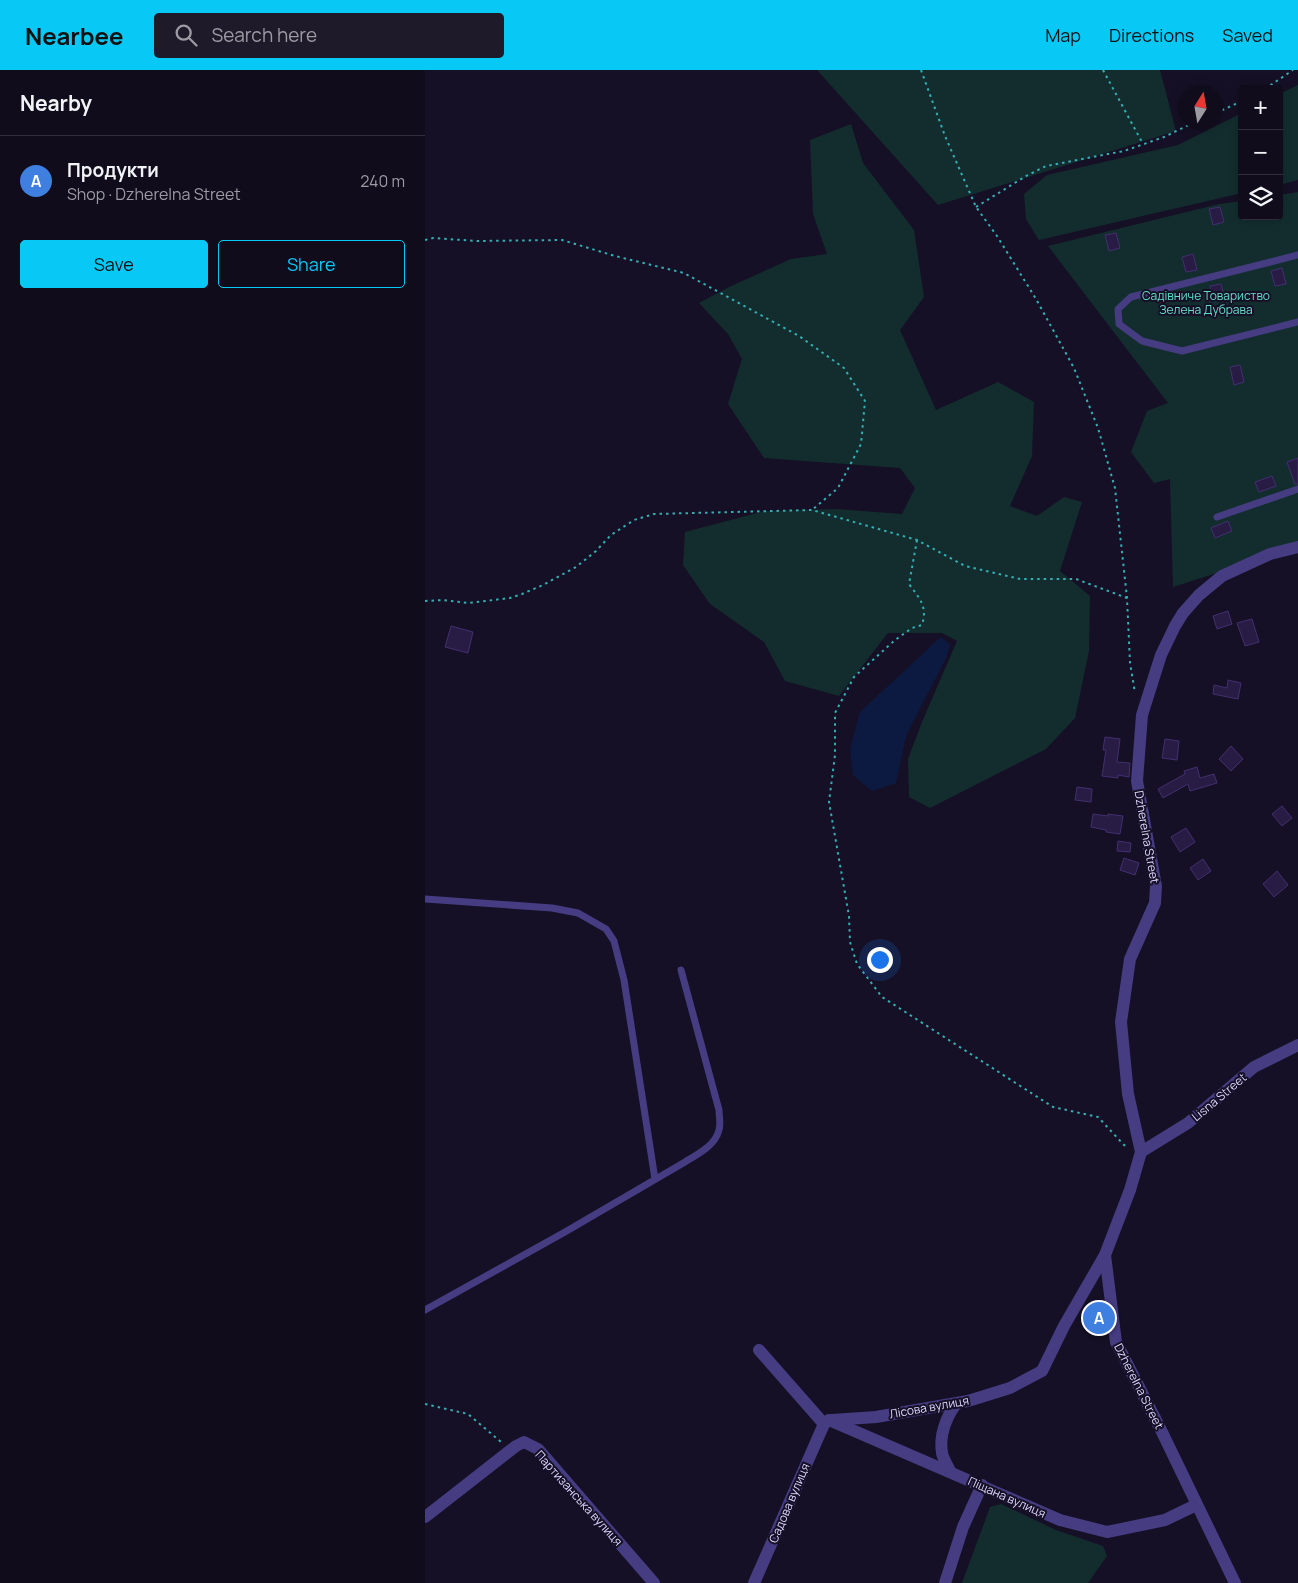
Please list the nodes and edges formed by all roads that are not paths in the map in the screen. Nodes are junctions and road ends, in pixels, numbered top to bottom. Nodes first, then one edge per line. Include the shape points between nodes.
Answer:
1 (1298, 255) edge
2 (1298, 322) edge
3 (1298, 488) edge
4 (1217, 517) dead end
5 (1298, 547) edge
6 (425, 899) edge
7 (681, 970) dead end
8 (1298, 1046) edge
9 (1141, 1152) junction
10 (655, 1179) junction
11 (1105, 1255) junction
12 (425, 1310) edge
13 (759, 1350) dead end
14 (956, 1404) junction
15 (826, 1422) junction
16 (950, 1471) junction
17 (982, 1485) junction
18 (1196, 1505) junction
19 (425, 1518) edge
20 (654, 1583) edge
21 (754, 1583) edge
22 (945, 1583) edge
23 (1235, 1583) edge

1 - 2 lane via 1131,297 1118,309 1119,324 1142,341 1182,351
3 - 4 lane
5 - 9 street, Dzherelna Street via 1270,554 1223,576 1199,595 1175,626 1161,655 1142,715 1137,781 1156,886 1155,903 1129,959 1121,1022 1128,1094
6 - 10 lane via 552,908 578,913 606,929 614,941 624,980
7 - 10 lane via 719,1110 719,1130 703,1152
8 - 9 street, Lisna Street via 1254,1067 1188,1123
9 - 11 street, Dzherelna Street
10 - 12 lane
11 - 14 street, Лісова вулиця via 1042,1371 1010,1388
11 - 18 street, Dzherelna Street via 1116,1342
13 - 15 street
14 - 15 street, Лісова вулиця
14 - 16 street via 947,1416 943,1435 942,1454
15 - 16 street, Піщана вулиця
15 - 21 street, Садова вулиця
16 - 17 street, Піщана вулиця
17 - 18 street, Піщана вулиця via 1060,1520 1107,1532 1165,1520
17 - 22 street via 963,1527
18 - 23 street, Dzherelna Street
19 - 20 street, Партизанська вулиця via 523,1442 538,1449

